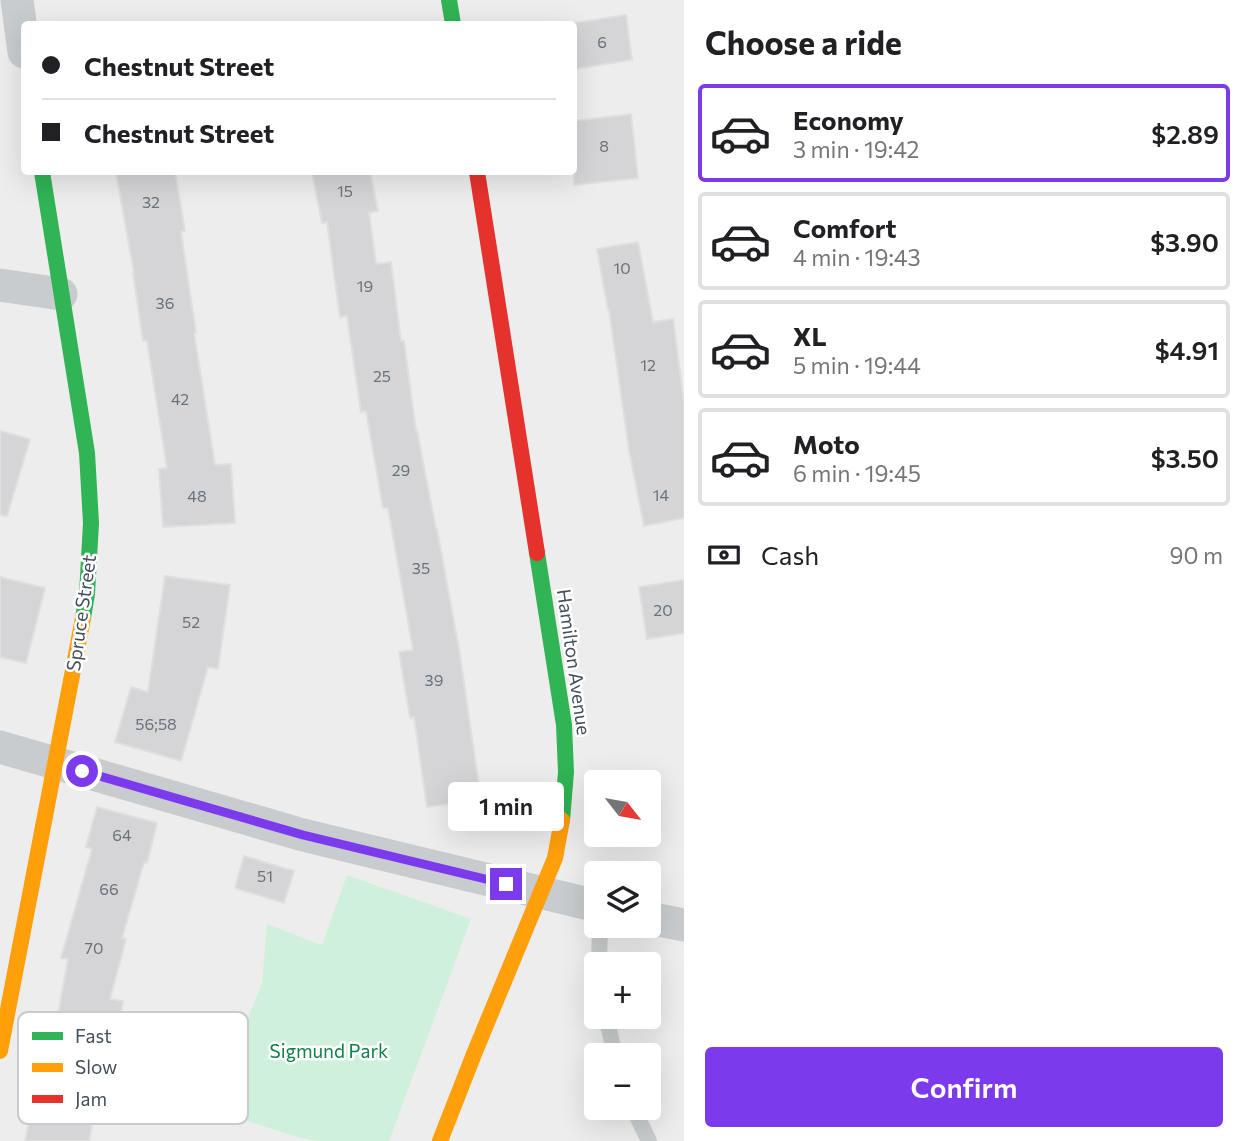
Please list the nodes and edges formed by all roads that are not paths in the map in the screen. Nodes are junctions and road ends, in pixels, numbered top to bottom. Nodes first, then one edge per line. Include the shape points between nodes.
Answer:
1 (17, 0) edge
2 (449, 0) edge
3 (452, 21) edge
4 (21, 30) edge
5 (42, 175) edge
6 (477, 175) edge
7 (0, 285) edge
8 (61, 294) junction
9 (0, 747) edge
10 (56, 764) junction
11 (541, 892) junction
12 (584, 903) edge
13 (661, 920) edge
14 (684, 925) edge
15 (0, 1051) edge
16 (639, 1120) edge
17 (440, 1141) edge
18 (649, 1141) edge

1 - 4 street
2 - 3 street
5 - 8 street, Spruce Street
6 - 11 street, Hamilton Avenue via 564,724 562,820 555,858
7 - 8 street
8 - 10 street, Spruce Street via 87,453 91,523 87,594
9 - 10 street
10 - 11 street via 303,835
10 - 15 street, Spruce Street
11 - 12 street
11 - 17 street, Hamilton Avenue
13 - 14 street
16 - 18 lane

